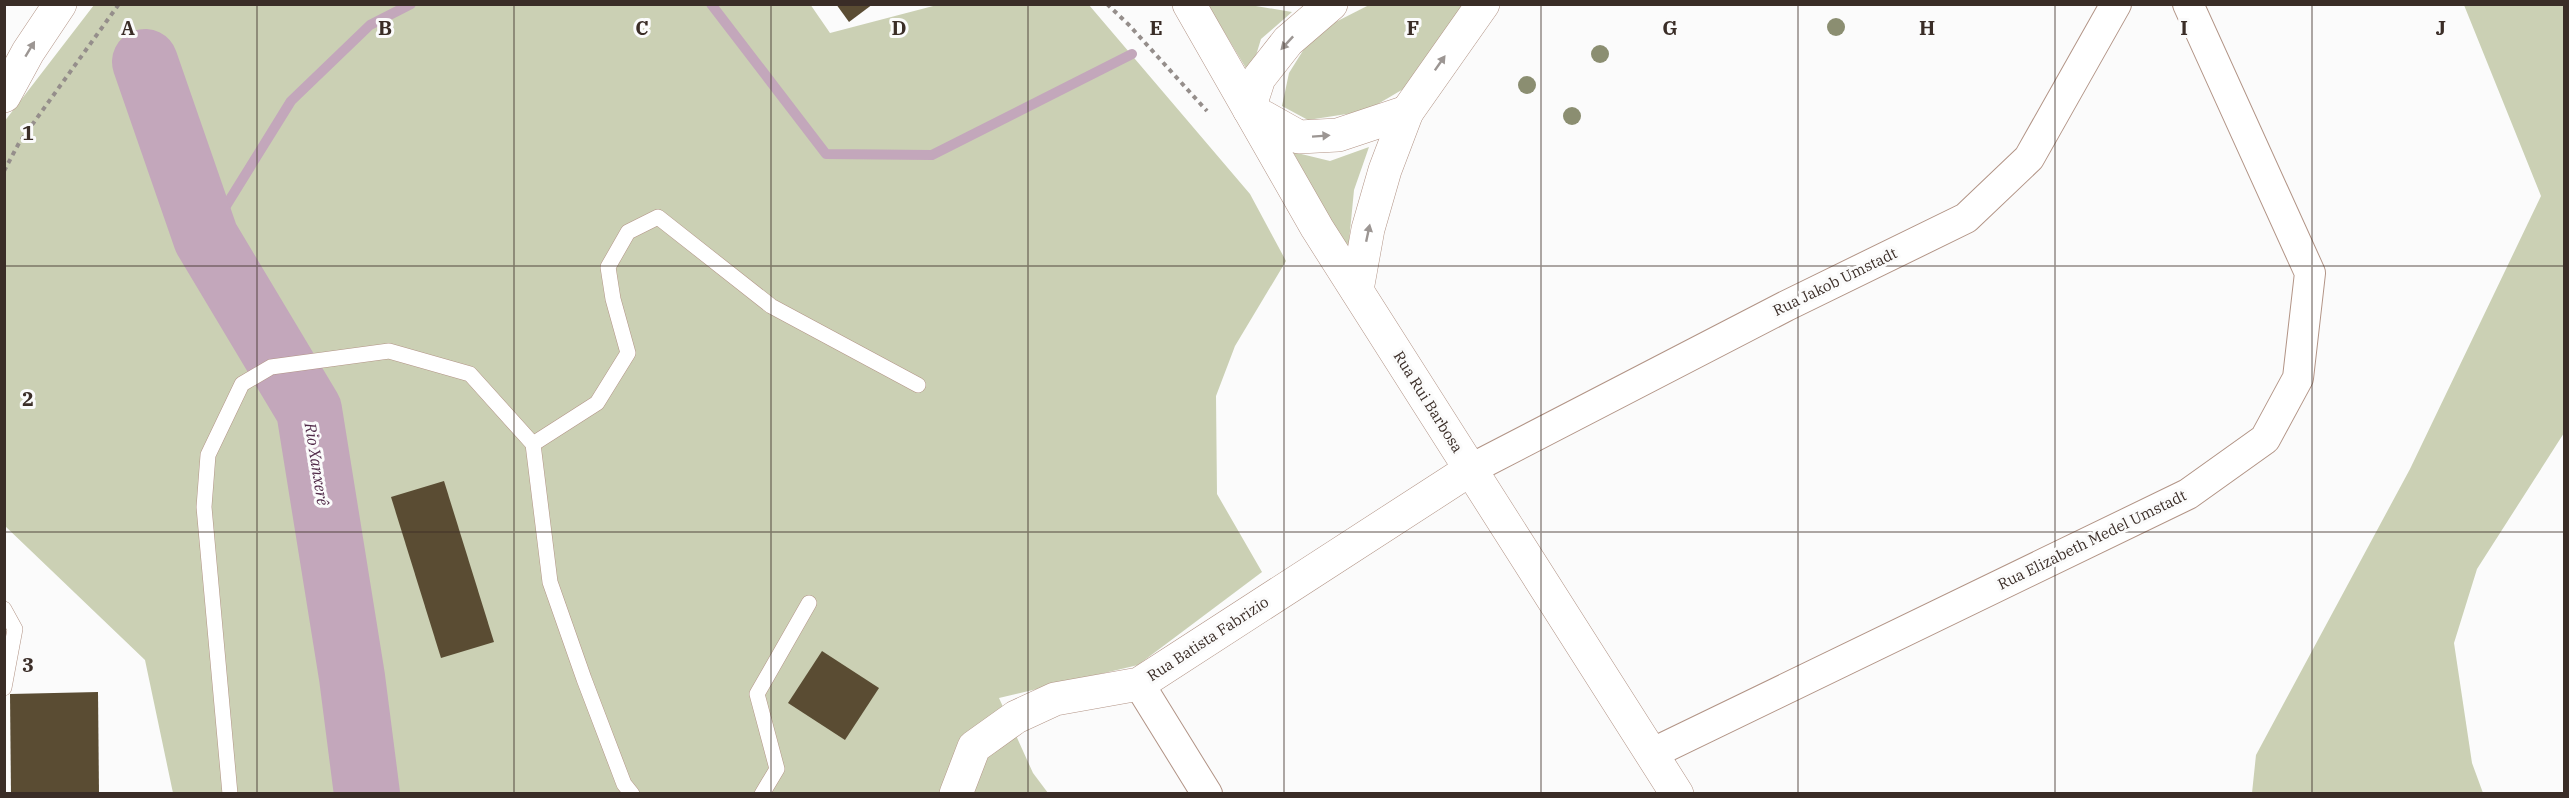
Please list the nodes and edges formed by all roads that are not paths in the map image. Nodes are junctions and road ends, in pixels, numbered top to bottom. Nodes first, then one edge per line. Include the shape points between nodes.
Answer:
1 (60, 4) edge
2 (1189, 4) edge
3 (1331, 4) edge
4 (1483, 4) edge
5 (2116, 4) edge
6 (2188, 4) edge
7 (4, 96) edge
8 (1249, 109) junction
9 (1407, 112) junction
10 (1357, 290) junction
11 (918, 385) dead end
12 (533, 444) junction
13 (1471, 470) junction
14 (809, 603) dead end
15 (4, 609) edge
16 (1138, 684) junction
17 (4, 688) edge
18 (1651, 754) junction
19 (231, 794) edge
20 (633, 794) edge
21 (762, 794) edge
22 (956, 794) edge
23 (1207, 794) edge
24 (1677, 794) edge

7 -> 1 main road
2 - 8 main road, Rua Rui Barbosa
3 -> 8 main road via 1288,41 1259,78
9 -> 4 main road
5 - 13 street, Rua Jakob Umstadt via 2029,158 1966,218 1786,306
6 - 18 street, Rua Elizabeth Medel Umstadt via 2310,273 2298,378 2265,439 2188,494
8 -> 9 main road via 1299,137 1338,135
8 - 10 main road, Rua Rui Barbosa
10 -> 9 main road via 1368,229
10 - 13 main road, Rua Rui Barbosa
11 - 12 lane via 771,306 658,217 628,232 608,267 628,353 597,403
12 - 19 lane via 470,374 388,351 271,367 242,384 208,455 204,507
12 - 20 lane via 550,582 624,784
13 - 16 main road, Rua Batista Fabrizio
13 - 18 main road, Rua Rui Barbosa
14 - 21 lane via 757,694 777,769
15 - 17 lane via 15,629
16 - 22 main road, Rua Batista Fabrizio via 1055,699 1016,717 974,747
16 - 23 street
18 - 24 main road, Rua Rui Barbosa

